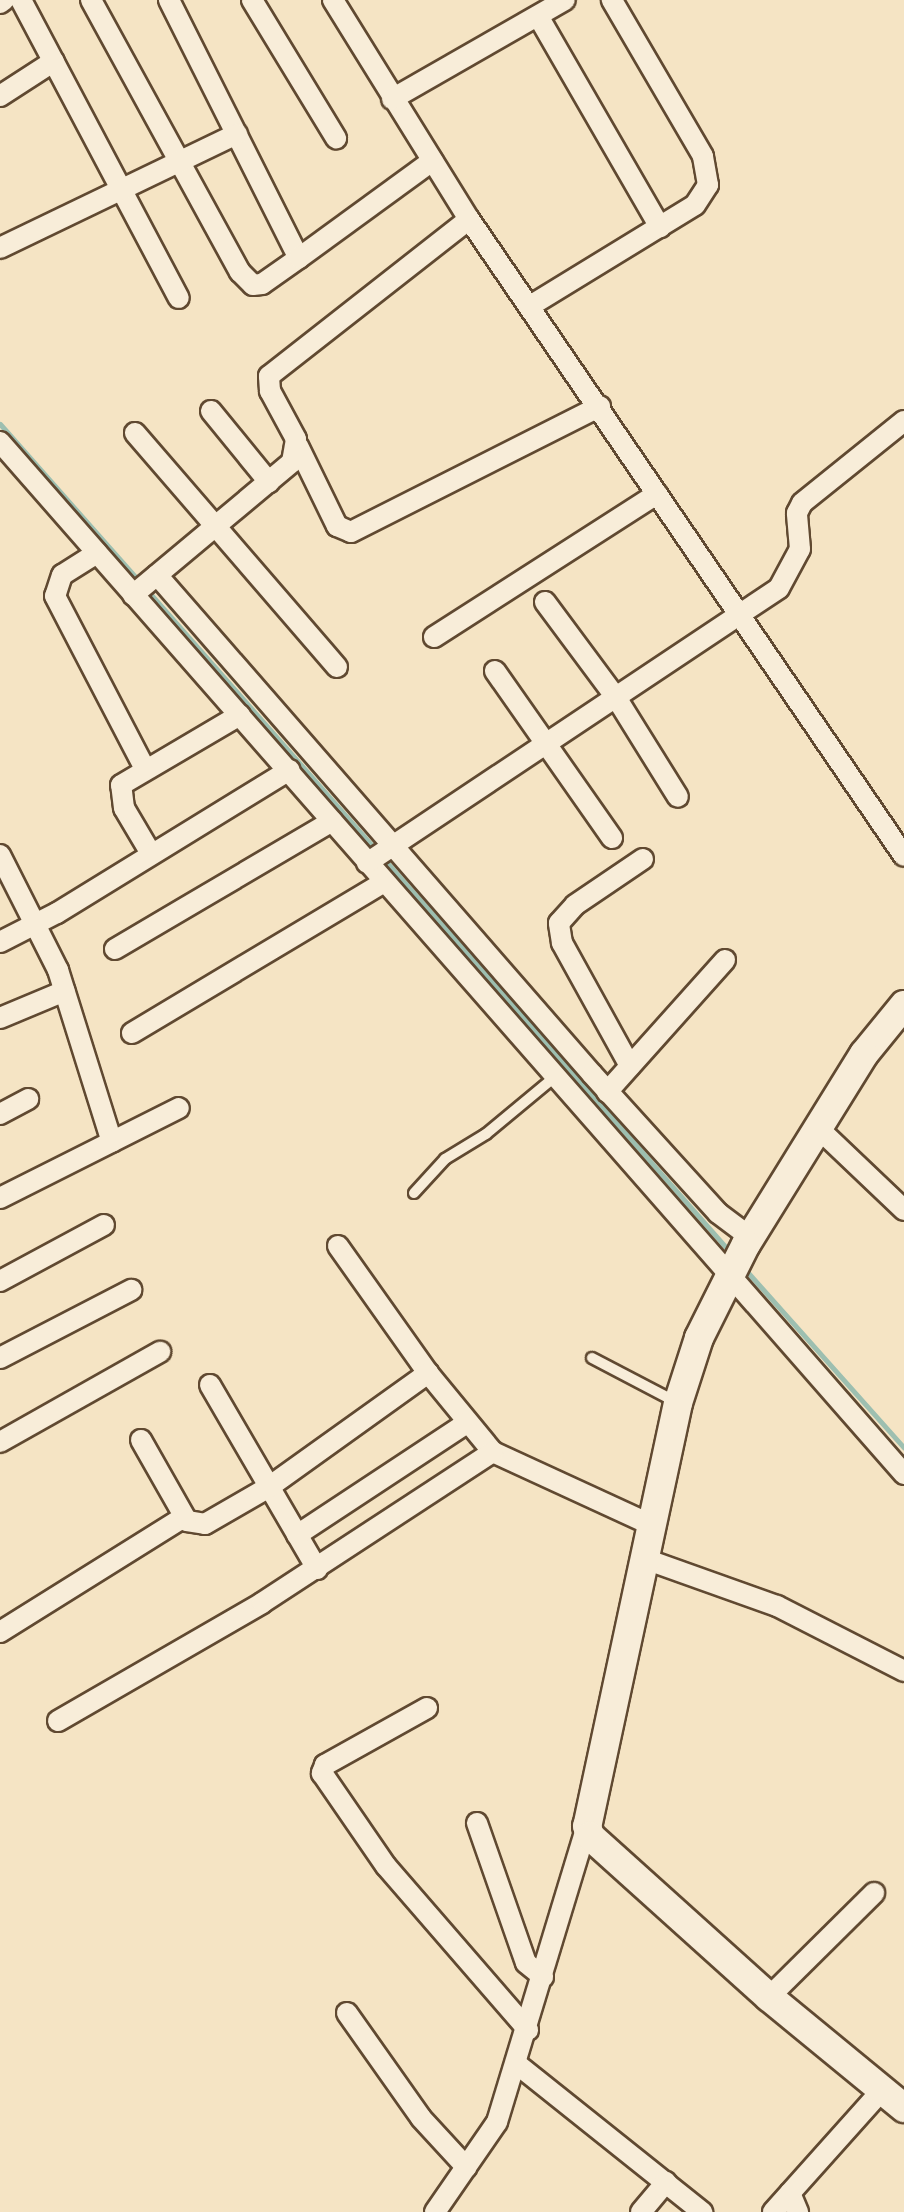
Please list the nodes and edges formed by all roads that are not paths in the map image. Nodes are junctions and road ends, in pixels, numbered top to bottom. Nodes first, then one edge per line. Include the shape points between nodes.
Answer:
1 (4, 0) edge
2 (21, 0) edge
3 (91, 0) edge
4 (169, 0) edge
5 (252, 0) edge
6 (333, 0) edge
7 (565, 0) edge
8 (612, 0) edge
9 (0, 3) edge
10 (538, 16) junction
11 (54, 61) junction
12 (0, 96) edge
13 (392, 99) junction
14 (237, 134) junction
15 (336, 138) dead end
16 (181, 160) junction
17 (432, 161) junction
18 (124, 190) junction
19 (469, 219) junction
20 (660, 227) junction
21 (0, 248) edge
22 (299, 258) junction
23 (179, 298) dead end
24 (530, 306) junction
25 (600, 406) junction
26 (211, 411) dead end
27 (904, 421) edge
28 (135, 433) dead end
29 (0, 442) edge
30 (298, 446) junction
31 (268, 482) junction
32 (657, 494) junction
33 (214, 529) junction
34 (97, 553) junction
35 (145, 585) junction
36 (545, 602) dead end
37 (737, 617) junction
38 (434, 637) dead end
39 (337, 667) dead end
40 (495, 671) dead end
41 (617, 699) junction
42 (240, 715) junction
43 (543, 743) junction
44 (145, 769) junction
45 (289, 770) junction
46 (678, 797) dead end
47 (332, 822) junction
48 (612, 838) dead end
49 (150, 852) junction
50 (0, 855) edge
51 (380, 855) junction
52 (904, 856) edge
53 (643, 859) dead end
54 (384, 882) junction
55 (38, 923) junction
56 (0, 942) edge
57 (115, 949) dead end
58 (725, 960) dead end
59 (66, 991) junction
60 (904, 1005) edge
61 (0, 1018) edge
62 (132, 1033) dead end
63 (630, 1066) junction
64 (557, 1075) junction
65 (607, 1092) junction
66 (28, 1099) dead end
67 (179, 1108) dead end
68 (0, 1114) edge
69 (818, 1128) junction
70 (112, 1142) junction
71 (414, 1193) dead end
72 (0, 1198) edge
73 (904, 1210) edge
74 (104, 1225) dead end
75 (338, 1246) dead end
76 (739, 1255) junction
77 (0, 1281) edge
78 (131, 1290) dead end
79 (160, 1352) dead end
80 (0, 1358) edge
81 (592, 1358) dead end
82 (428, 1373) junction
83 (210, 1385) dead end
84 (678, 1404) junction
85 (467, 1423) junction
86 (141, 1440) dead end
87 (0, 1442) edge
88 (493, 1452) junction
89 (904, 1474) edge
90 (269, 1487) junction
91 (184, 1517) junction
92 (652, 1525) junction
93 (297, 1535) junction
94 (645, 1559) junction
95 (317, 1569) junction
96 (0, 1632) edge
97 (904, 1671) edge
98 (427, 1708) dead end
99 (58, 1721) dead end
100 (477, 1823) dead end
101 (587, 1826) junction
102 (874, 1893) dead end
103 (543, 1977) junction
104 (769, 1997) junction
105 (347, 2013) dead end
106 (528, 2030) junction
107 (518, 2065) junction
108 (894, 2099) edge
109 (466, 2167) junction
110 (666, 2182) junction
111 (790, 2193) junction
112 (435, 2212) edge
113 (641, 2212) edge
114 (702, 2212) edge
115 (773, 2212) edge
116 (798, 2212) edge

1 - 9 street
2 - 11 street
3 - 16 street
4 - 14 street
5 - 15 street
6 - 13 street
7 - 10 street
8 - 20 street via 709,173 705,194
10 - 13 street
10 - 20 street
11 - 12 street
11 - 18 street
13 - 17 street
14 - 16 street
14 - 22 street
16 - 18 street
16 - 22 street via 246,280 262,284
17 - 19 street
17 - 22 street
18 - 21 street
18 - 23 street
19 - 24 street
19 - 30 street via 269,376 270,391
20 - 24 street
24 - 25 street
25 - 30 street via 351,532 337,526
25 - 32 street
26 - 31 street
27 - 37 street via 802,503 797,513 802,541 795,563 779,588
28 - 33 street
29 - 34 street
30 - 31 street via 292,462
31 - 33 street
32 - 37 street
32 - 38 street
33 - 35 street
33 - 39 street
34 - 35 street
34 - 44 street via 62,575 55,596
35 - 42 street
35 - 51 street
36 - 41 street
37 - 41 street
37 - 52 street
40 - 43 street
41 - 43 street
41 - 46 street
42 - 44 street
42 - 45 street
43 - 48 street
43 - 51 street
44 - 49 street via 121,785 119,793
45 - 47 street
45 - 49 street
47 - 51 street
47 - 57 street
49 - 55 street
50 - 55 street
51 - 54 street
51 - 65 street
53 - 63 street via 575,905 559,923 562,944
54 - 62 street
54 - 64 street
55 - 56 street
55 - 59 street
58 - 63 street
59 - 61 street
59 - 70 street
60 - 69 street via 864,1054
63 - 65 street
64 - 71 lane via 486,1134 446,1159
64 - 76 street
65 - 76 street via 718,1213
66 - 68 street
67 - 70 street
69 - 73 street
69 - 76 street
70 - 72 street
74 - 77 street
75 - 82 street
76 - 84 street via 699,1338
76 - 89 street
78 - 80 street
79 - 87 street
81 - 84 lane
82 - 85 street
82 - 90 street
83 - 90 street
84 - 92 street
85 - 88 street
85 - 93 street
86 - 91 street
88 - 92 street
88 - 95 street
90 - 91 street via 216,1520 195,1524
90 - 93 street
91 - 96 street
92 - 94 street
93 - 95 street
94 - 97 street via 777,1606
94 - 101 street
95 - 99 street
98 - 106 street via 325,1765 322,1773 386,1866
100 - 103 street via 526,1963
101 - 103 street
101 - 104 street via 590,1836
102 - 104 street
103 - 106 street
104 - 108 street
105 - 109 street via 421,2118
106 - 107 street
107 - 109 street via 497,2122
107 - 110 street
108 - 111 street
109 - 112 street
110 - 113 street
110 - 114 street
111 - 115 street
111 - 116 street

